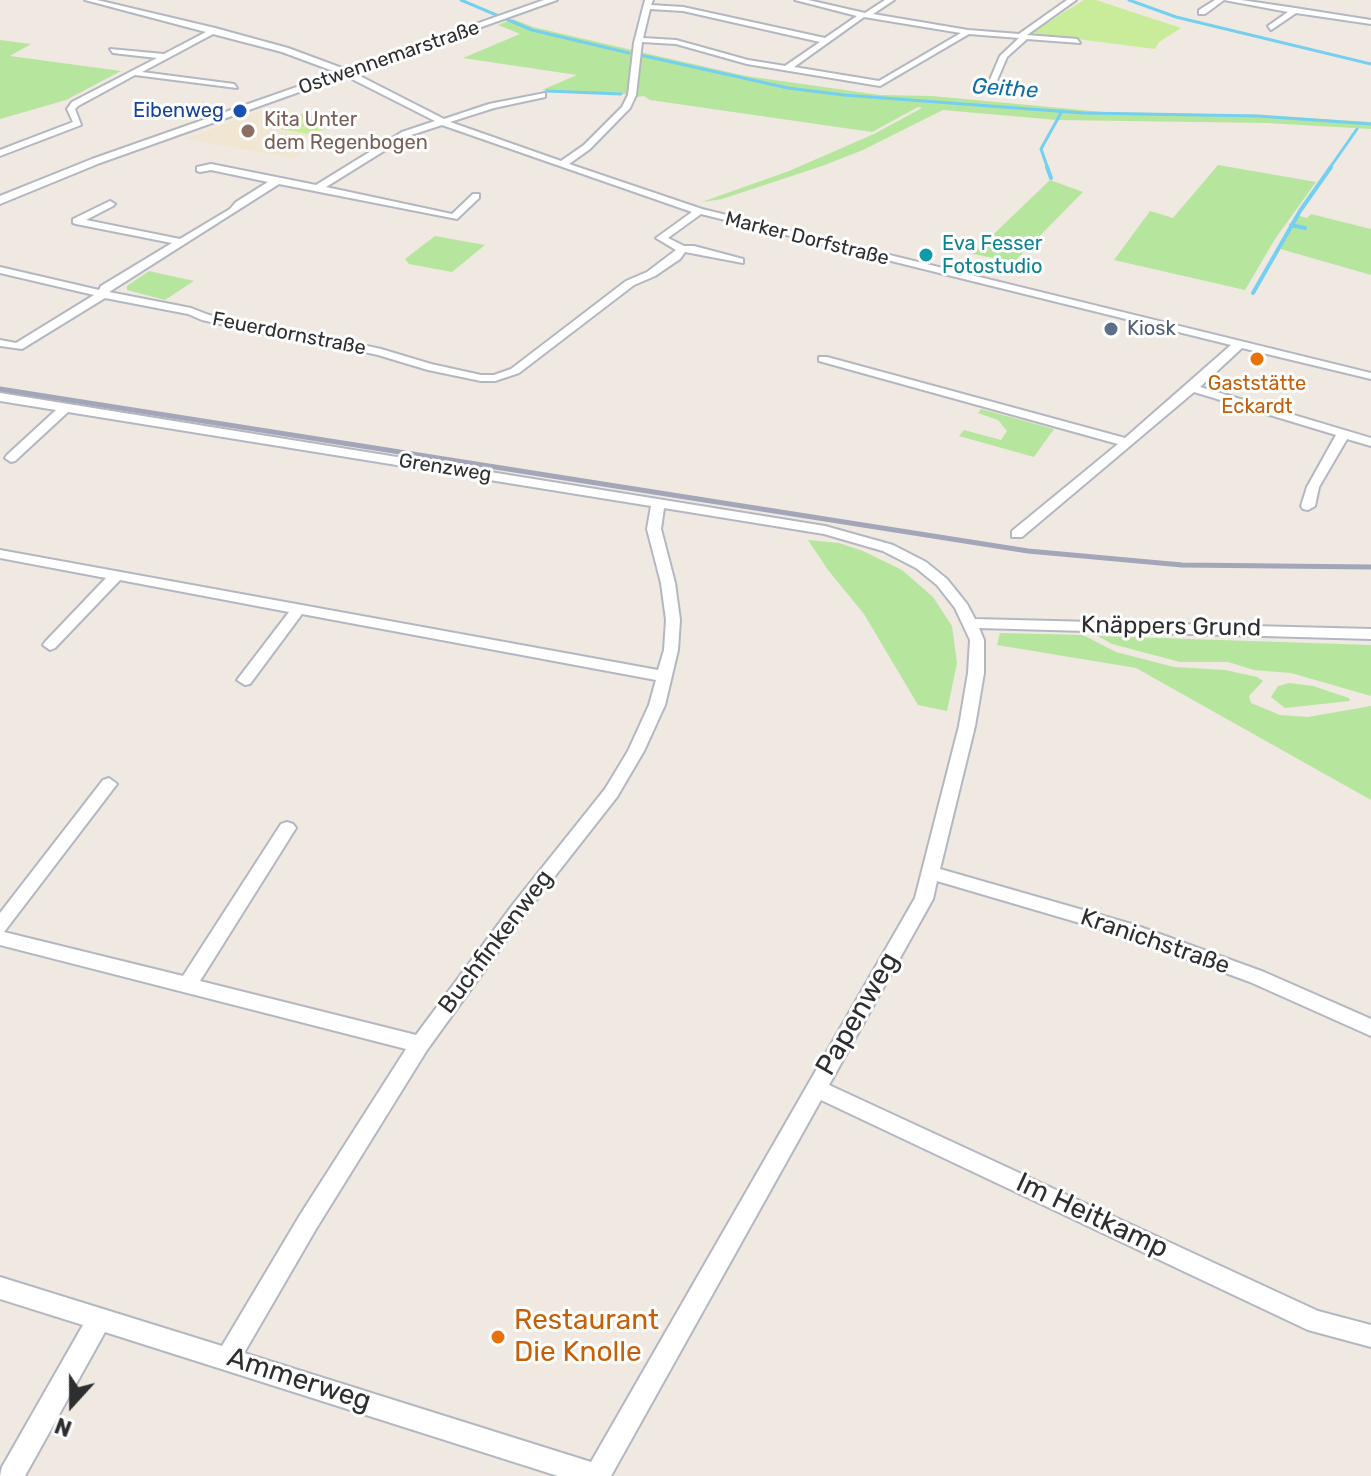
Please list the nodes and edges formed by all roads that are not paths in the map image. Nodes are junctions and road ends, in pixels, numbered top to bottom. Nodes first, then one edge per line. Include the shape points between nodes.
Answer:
1 (89, 0) edge
2 (553, 0) edge
3 (799, 0) edge
4 (890, 0) edge
5 (1072, 0) edge
6 (1220, 0) edge
7 (1227, 0) edge
8 (648, 4) edge
9 (1295, 10) junction
10 (1202, 12) dead end
11 (865, 15) junction
12 (1371, 22) edge
13 (1271, 28) dead end
14 (215, 30) junction
15 (968, 32) junction
16 (1022, 36) junction
17 (639, 40) junction
18 (826, 41) junction
19 (1077, 41) dead end
20 (113, 51) dead end
21 (163, 56) junction
22 (786, 69) junction
23 (135, 73) junction
24 (350, 74) junction
25 (234, 86) dead end
26 (984, 87) dead end
27 (542, 95) dead end
28 (440, 122) junction
29 (0, 153) edge
30 (561, 165) junction
31 (200, 169) dead end
32 (278, 181) junction
33 (318, 188) junction
34 (476, 196) dead end
35 (0, 200) edge
36 (110, 204) dead end
37 (699, 211) junction
38 (183, 242) junction
39 (682, 249) junction
40 (739, 261) dead end
41 (0, 270) edge
42 (103, 294) junction
43 (0, 343) edge
44 (1239, 344) junction
45 (823, 359) dead end
46 (1371, 376) edge
47 (1192, 388) junction
48 (0, 397) edge
49 (66, 407) junction
50 (1343, 434) junction
51 (1126, 442) junction
52 (1371, 442) edge
53 (11, 458) dead end
54 (658, 503) junction
55 (1308, 506) dead end
56 (1017, 534) dead end
57 (888, 548) joint
58 (0, 554) edge
59 (116, 576) junction
60 (298, 610) junction
61 (970, 623) junction
62 (1371, 634) edge
63 (50, 645) dead end
64 (663, 676) junction
65 (245, 680) dead end
66 (109, 784) dead end
67 (287, 828) dead end
68 (933, 873) junction
69 (0, 926) edge
70 (0, 938) edge
71 (187, 986) junction
72 (1371, 1028) edge
73 (420, 1044) junction
74 (815, 1088) junction
75 (0, 1288) edge
76 (100, 1318) junction
77 (1371, 1336) edge
78 (228, 1358) junction
79 (11, 1476) edge
80 (597, 1476) edge

1 - 14 street, Marker Dorfstraße
2 - 24 street, Ostwennemarstraße
3 - 11 street
4 - 11 street
5 - 16 street
6 - 10 street
7 - 9 street
8 - 17 street
8 - 18 street
9 - 12 street
9 - 13 street
11 - 15 street
11 - 18 street
14 - 21 street
14 - 24 street, Marker Dorfstraße
15 - 16 street
15 - 22 street via 880,84
16 - 19 street
16 - 26 street via 1004,56 992,83
17 - 22 street via 676,42
17 - 30 street via 626,108 599,137
18 - 22 street
20 - 21 street
21 - 23 street
23 - 25 street
23 - 29 street via 72,106 75,125
24 - 28 street, Marker Dorfstraße
24 - 35 street, Ostwennemarstraße via 96,161
27 - 28 street
28 - 30 street, Marker Dorfstraße
28 - 33 street via 394,139
30 - 37 street, Marker Dorfstraße
31 - 32 street
32 - 33 street
32 - 38 street
33 - 34 street via 454,217
36 - 38 street via 76,221
37 - 39 street via 661,238
37 - 44 street, Marker Dorfstraße
38 - 42 street
39 - 40 street
39 - 42 street, Feuerdornstraße via 515,371 495,378
41 - 42 street, Feuerdornstraße
42 - 43 street via 18,347
44 - 46 street, Marker Dorfstraße
44 - 47 street
45 - 51 street
47 - 50 street
47 - 51 street
48 - 49 street, Grenzweg
49 - 53 street
49 - 54 street, Grenzweg
50 - 52 street
50 - 55 street
51 - 56 street
54 - 57 street, Grenzweg via 825,530
54 - 64 street, Buchfinkenweg via 654,529 673,620
57 - 61 street, Papenweg via 937,577
58 - 59 street
59 - 60 street
59 - 63 street
60 - 64 street
60 - 65 street
61 - 62 street, Knäppers Grund
61 - 68 street, Papenweg via 977,640 976,673
64 - 73 street, Buchfinkenweg via 657,705 628,767
66 - 69 street
67 - 71 street
68 - 72 street, Kranichstraße via 1135,932 1257,977
68 - 74 street, Papenweg via 924,899
70 - 71 street
71 - 73 street
73 - 78 street, Buchfinkenweg
74 - 77 street, Im Heitkamp via 1316,1322
74 - 80 street, Papenweg
75 - 76 street, Ammerweg
76 - 78 street, Ammerweg
76 - 79 street
78 - 80 street, Ammerweg

